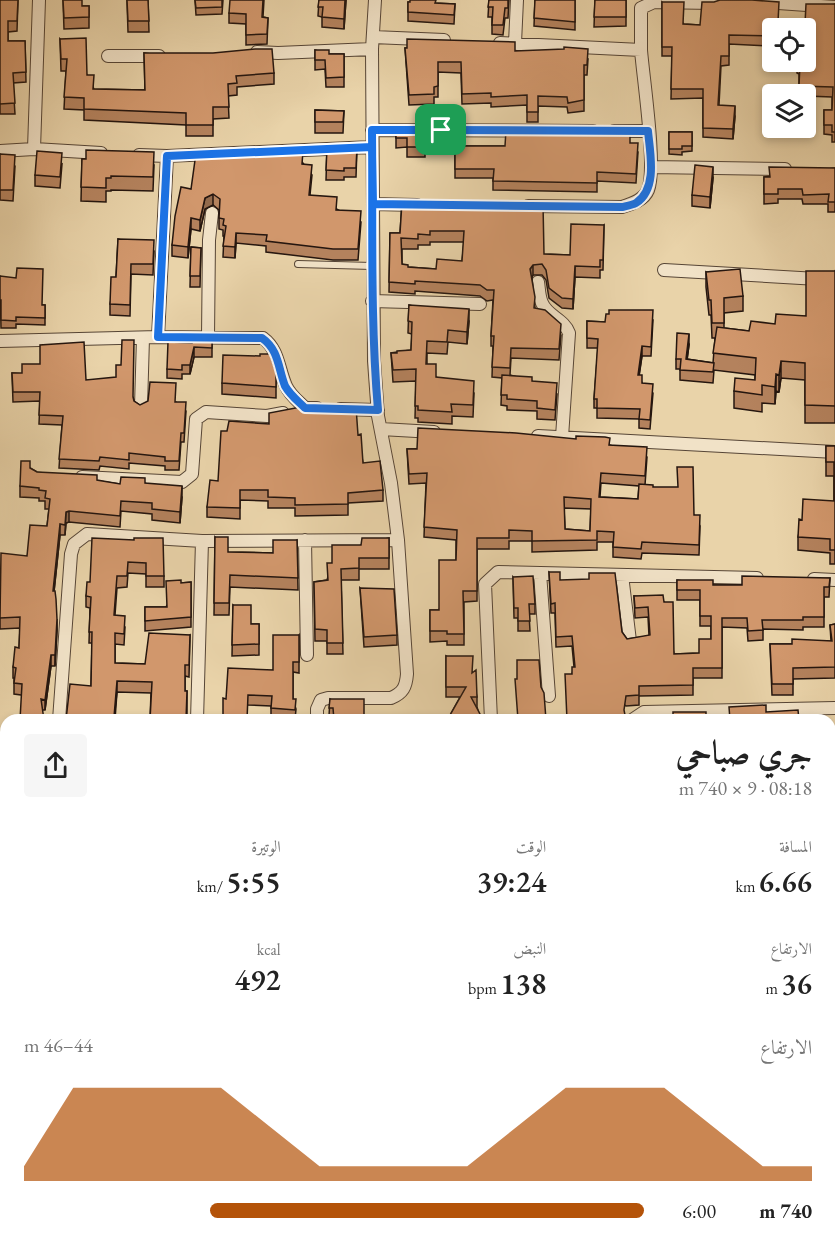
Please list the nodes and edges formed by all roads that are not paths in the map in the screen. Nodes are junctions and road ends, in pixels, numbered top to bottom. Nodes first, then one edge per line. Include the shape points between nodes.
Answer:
1 (39, 0) edge
2 (375, 0) edge
3 (517, 0) edge
4 (724, 0) edge
5 (730, 0) edge
6 (748, 1) edge
7 (835, 7) edge
8 (456, 41) edge
9 (491, 42) edge
10 (373, 43) junction
11 (515, 43) junction
12 (641, 50) junction
13 (244, 52) edge
14 (108, 56) dead end
15 (166, 56) edge
16 (372, 130) junction
17 (648, 131) junction
18 (372, 147) junction
19 (34, 150) junction
20 (0, 151) edge
21 (167, 156) junction
22 (651, 168) junction
23 (801, 169) edge
24 (373, 204) junction
25 (433, 205) edge
26 (515, 206) edge
27 (212, 213) dead end
28 (298, 264) dead end
29 (372, 266) junction
30 (664, 270) dead end
31 (835, 280) edge
32 (538, 282) dead end
33 (372, 301) junction
34 (480, 304) dead end
35 (158, 337) junction
36 (208, 337) junction
37 (143, 338) junction
38 (0, 341) edge
39 (141, 406) edge
40 (305, 408) junction
41 (378, 410) junction
42 (381, 429) junction
43 (449, 432) edge
44 (528, 435) edge
45 (562, 437) junction
46 (835, 452) edge
47 (70, 476) edge
48 (305, 540) junction
49 (398, 540) junction
50 (202, 541) junction
51 (540, 573) junction
52 (622, 575) junction
53 (773, 579) edge
54 (804, 579) edge
55 (835, 580) edge
56 (630, 641) edge
57 (307, 655) dead end
58 (549, 696) dead end
59 (835, 708) edge
60 (59, 714) edge
61 (197, 714) edge
62 (317, 714) edge
63 (491, 714) edge
64 (641, 714) edge

1 - 19 street
2 - 10 street
3 - 11 street
4 - 12 street via 654,2 641,8
5 - 6 street
6 - 7 street
8 - 10 street
9 - 11 street
10 - 13 street
10 - 16 street
11 - 12 street
12 - 17 street
14 - 15 street
16 - 17 street
16 - 18 street
17 - 22 street
18 - 21 street
18 - 24 street
19 - 20 street
19 - 21 street
21 - 35 street
22 - 23 street
22 - 26 street via 648,190 636,203 622,207
24 - 25 street
24 - 29 street
27 - 36 street
28 - 29 lane
29 - 33 street
30 - 31 street
32 - 45 street via 545,309 569,333
33 - 34 street
33 - 41 street
35 - 36 street
35 - 37 street
36 - 40 street via 262,338 270,343 286,388
37 - 38 street
37 - 39 street
40 - 41 street
40 - 47 street via 267,416 206,412 196,419 192,474 182,482
41 - 42 street
42 - 43 street
42 - 49 street
44 - 45 street
45 - 46 street
48 - 49 street
48 - 50 street
48 - 57 street
49 - 62 street via 407,674 404,689 392,698 324,698
50 - 60 street via 87,534 74,544
50 - 61 street
51 - 52 street
51 - 58 street
51 - 63 street via 498,572 485,584
52 - 53 street
52 - 56 street
54 - 55 street
59 - 64 street

